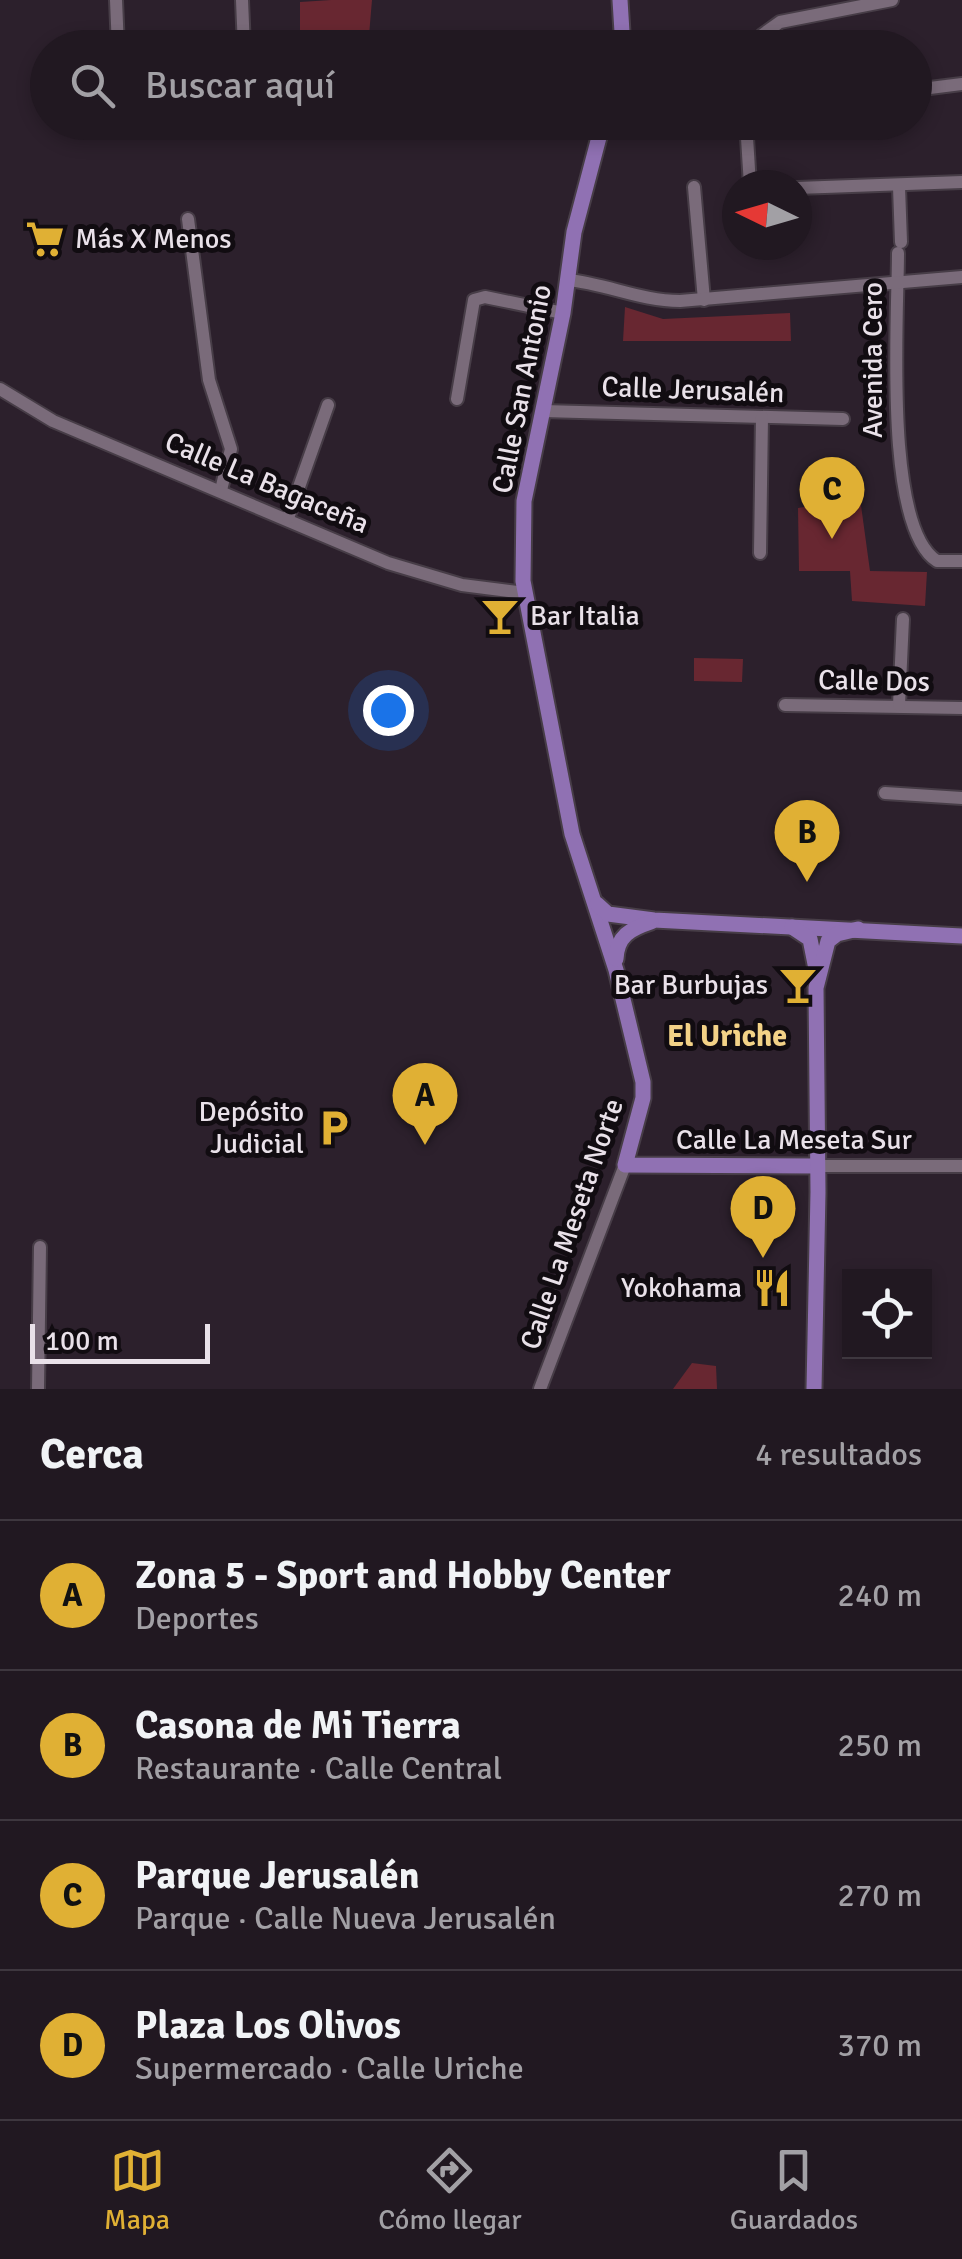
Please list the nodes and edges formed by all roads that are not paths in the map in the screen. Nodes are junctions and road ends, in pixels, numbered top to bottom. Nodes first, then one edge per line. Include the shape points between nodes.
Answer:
1 (116, 0) edge
2 (242, 0) edge
3 (620, 0) edge
4 (892, 0) edge
5 (117, 30) edge
6 (243, 30) edge
7 (622, 30) edge
8 (769, 30) edge
9 (962, 84) edge
10 (932, 88) edge
11 (598, 140) edge
12 (747, 140) edge
13 (749, 170) edge
14 (962, 182) edge
15 (694, 187) dead end
16 (898, 187) junction
17 (812, 188) edge
18 (188, 218) dead end
19 (962, 278) edge
20 (568, 280) junction
21 (898, 283) junction
22 (704, 300) junction
23 (563, 313) junction
24 (0, 390) edge
25 (458, 399) dead end
26 (328, 405) dead end
27 (543, 411) junction
28 (762, 417) junction
29 (843, 419) dead end
30 (221, 490) junction
31 (288, 518) junction
32 (760, 553) dead end
33 (962, 562) edge
34 (525, 593) junction
35 (903, 619) dead end
36 (785, 705) dead end
37 (899, 706) junction
38 (962, 708) edge
39 (885, 793) dead end
40 (962, 798) edge
41 (594, 900) junction
42 (654, 920) junction
43 (792, 927) junction
44 (858, 929) junction
45 (962, 936) edge
46 (616, 970) junction
47 (816, 988) junction
48 (644, 1098) junction
49 (816, 1145) junction
50 (657, 1164) junction
51 (626, 1165) junction
52 (798, 1166) junction
53 (817, 1166) junction
54 (962, 1166) edge
55 (40, 1247) dead end
56 (38, 1389) edge
57 (540, 1389) edge
58 (814, 1389) edge

1 - 5 street
2 - 6 street
3 - 7 main road
4 - 8 street via 780,22
9 - 10 street
11 - 20 main road, Calle San Antonio
12 - 13 street
14 - 16 street
15 - 22 street
16 - 17 street
16 - 21 street, Avenida Cero
18 - 30 street via 209,380 231,450
19 - 21 street
20 - 22 street via 654,300
20 - 23 main road, Calle San Antonio
21 - 22 street
21 - 33 street, Avenida Cero via 900,467 916,536 932,559
23 - 25 street via 474,300
23 - 27 main road, Calle San Antonio
24 - 30 street, Calle La Bagaceña via 53,421
26 - 31 street
27 - 28 street, Calle Jerusalén
27 - 34 main road, Calle San Antonio via 524,500
28 - 29 street, Calle Jerusalén
28 - 32 street
30 - 31 street, Calle La Bagaceña
31 - 34 street, Calle La Bagaceña via 402,567 462,585
34 - 41 main road, Calle San Antonio via 560,783
35 - 37 street
36 - 37 street, Calle Dos
37 - 38 street, Calle Dos
39 - 40 street
41 - 42 main road via 608,914
41 - 46 main road, Calle La Meseta Norte
42 - 43 main road
42 - 46 main road via 623,935
43 - 44 main road
43 - 47 main road via 810,939
44 - 45 main road
44 - 47 main road via 828,941
46 - 48 main road, Calle La Meseta Norte
47 - 49 main road
48 - 50 main road via 642,1154
48 - 51 main road, Calle La Meseta Norte
49 - 52 main road via 810,1162
49 - 53 main road
50 - 51 main road, Calle La Meseta Sur
50 - 52 main road, Calle La Meseta Sur
51 - 57 street, Calle La Meseta Norte
52 - 53 main road, Calle La Meseta Sur
53 - 54 street, Calle La Meseta Sur
53 - 58 main road
55 - 56 street

